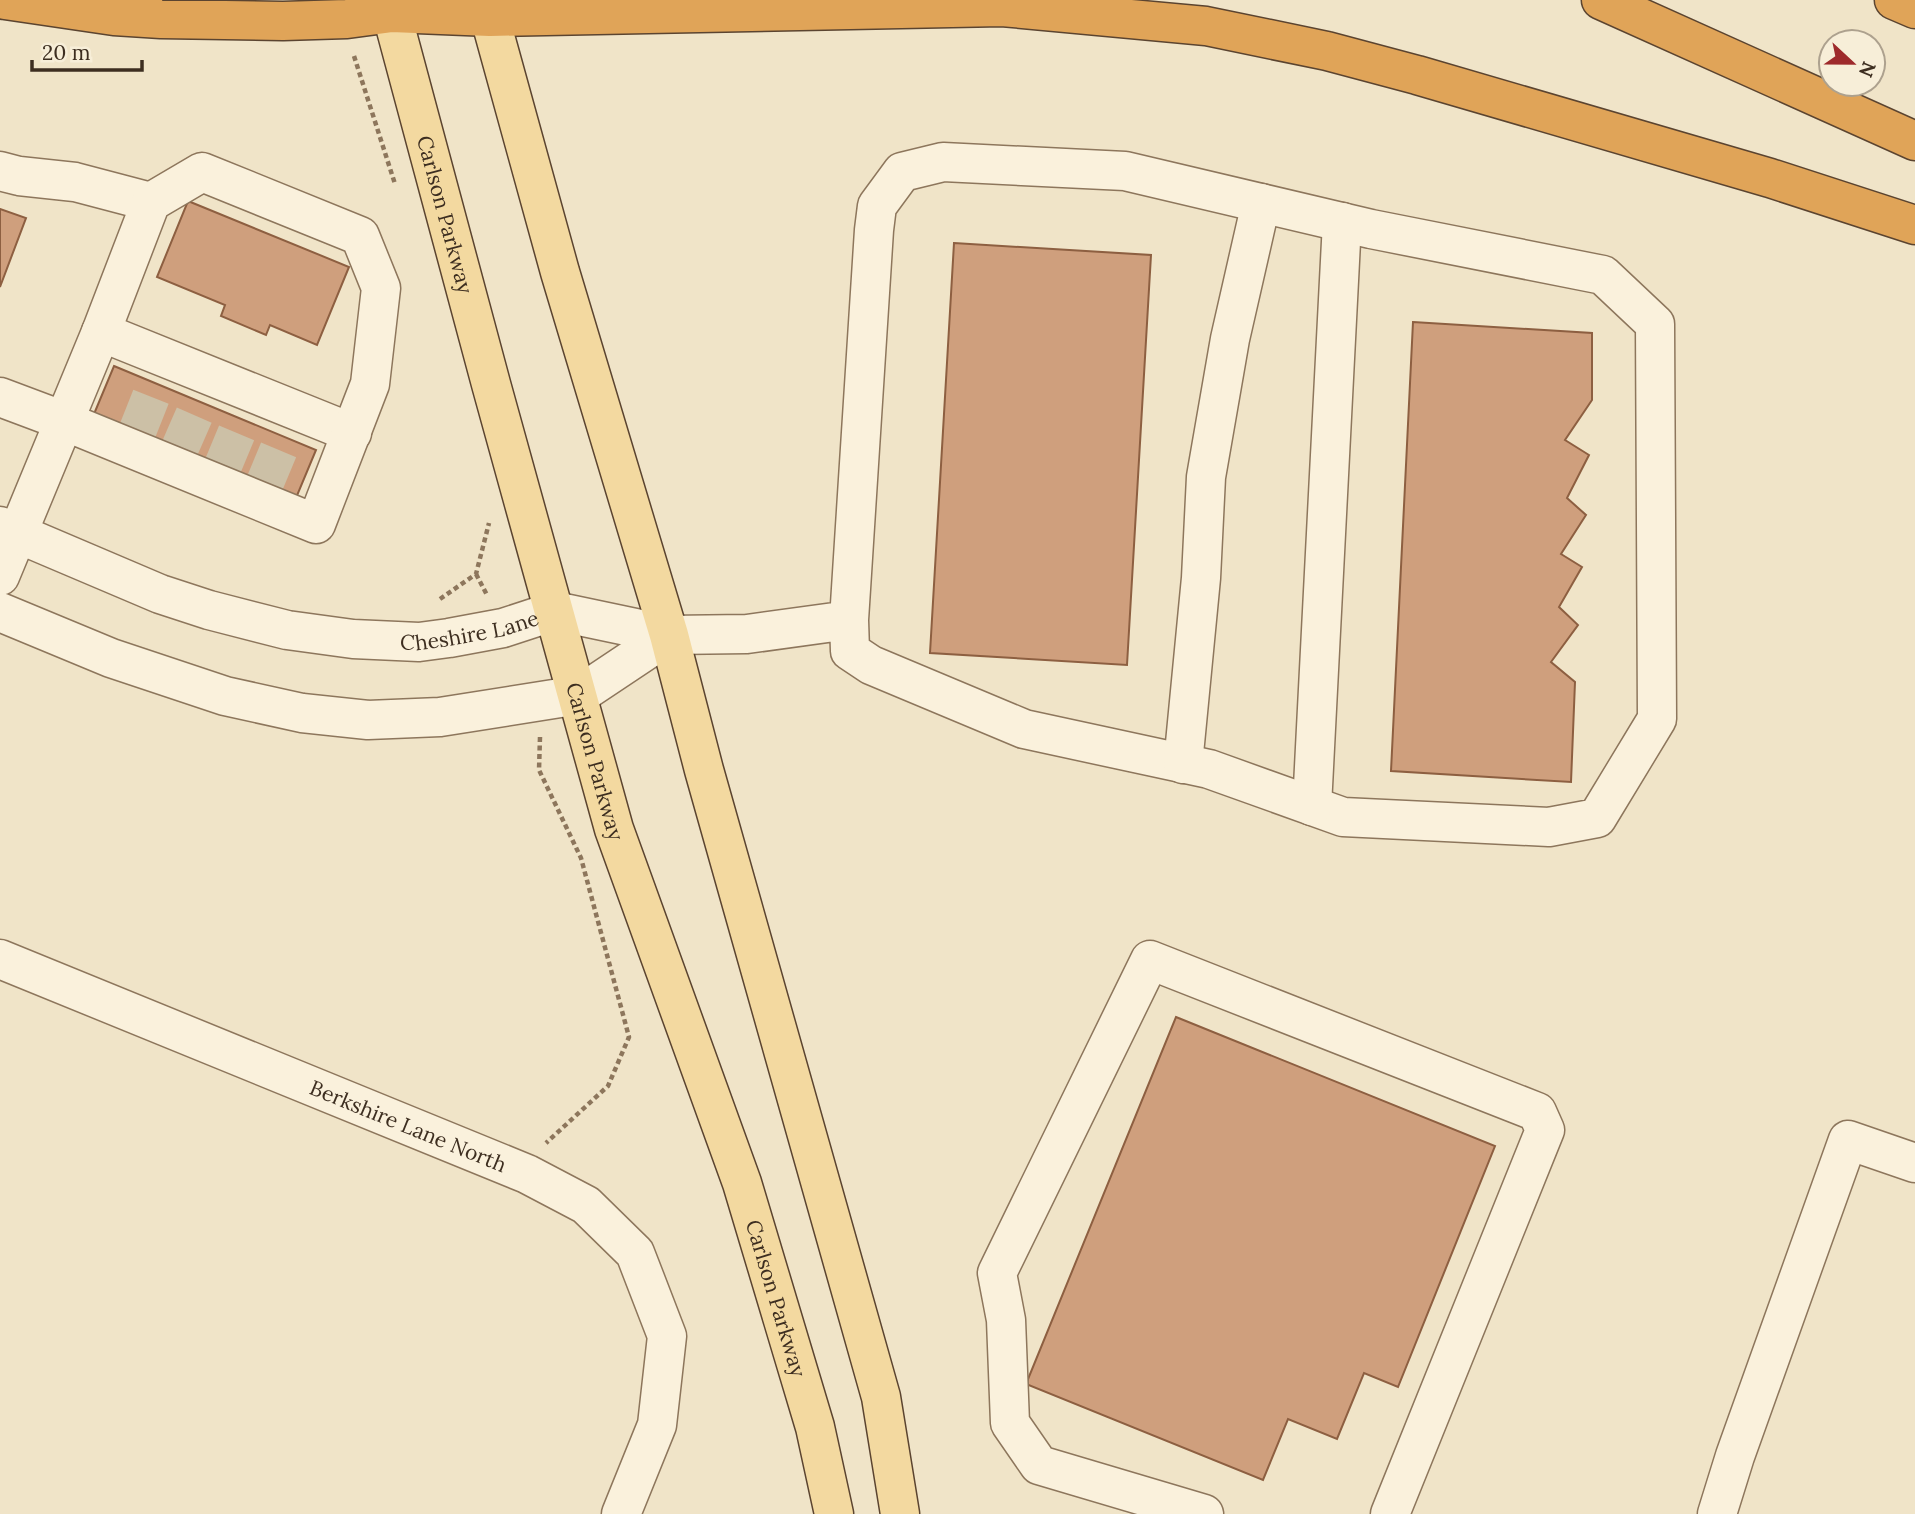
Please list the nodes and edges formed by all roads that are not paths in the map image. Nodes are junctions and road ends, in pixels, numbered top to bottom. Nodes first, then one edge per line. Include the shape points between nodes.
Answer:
1 (5, 0) edge
2 (1601, 0) edge
3 (1895, 0) edge
4 (390, 7) edge
5 (488, 8) edge
6 (1915, 9) edge
7 (1915, 141) edge
8 (0, 171) edge
9 (151, 202) junction
10 (1261, 203) junction
11 (1342, 222) junction
12 (1915, 225) edge
13 (101, 332) junction
14 (0, 397) edge
15 (64, 421) junction
16 (352, 433) junction
17 (9, 530) edge
18 (0, 576) edge
19 (555, 611) junction
20 (0, 612) edge
21 (849, 620) junction
22 (669, 635) junction
23 (579, 695) junction
24 (1183, 764) junction
25 (1312, 806) junction
26 (0, 959) edge
27 (1915, 1163) edge
28 (621, 1514) edge
29 (834, 1514) edge
30 (900, 1514) edge
31 (1203, 1514) edge
32 (1390, 1514) edge
33 (1717, 1514) edge

1 - 4 highway via 161,19 347,19
2 - 7 highway
3 - 6 highway
4 - 5 highway
4 - 19 main road, Carlson Parkway
5 - 12 highway via 1002,7 1206,26 1327,51 1430,79 1770,177
5 - 22 main road via 560,272
8 - 9 street via 75,182
9 - 13 street
9 - 16 street via 202,172 360,236 381,288 370,384
10 - 11 street
10 - 21 street via 1125,171 943,162 902,172 877,206 874,230
10 - 24 street via 1230,339 1206,477
11 - 25 street
11 - 25 street via 1602,275 1655,324 1657,719 1597,818 1549,827 1343,817
13 - 15 street
13 - 16 street via 162,371 247,407 290,424
14 - 15 street
15 - 16 street via 133,440 261,492 316,524
15 - 17 street
17 - 18 street
17 - 19 street, Cheshire Lane via 172,598 246,621 323,635 419,642 503,628
19 - 22 street, Cheshire Lane
19 - 23 main road, Carlson Parkway
20 - 23 street via 177,680 264,706 327,718 440,717
21 - 22 street, Cheshire Lane via 747,634
21 - 24 street via 850,651 871,665 1024,729
22 - 23 street
22 - 30 main road via 881,1397
23 - 29 main road, Carlson Parkway via 614,829 742,1183 815,1427
24 - 25 street
26 - 28 street, Berkshire Lane North via 527,1174 586,1205 635,1253 667,1336 657,1424
27 - 33 street via 1848,1140
31 - 32 street via 1040,1465 1010,1423 1006,1320 997,1273 1150,960 1537,1112 1545,1130

